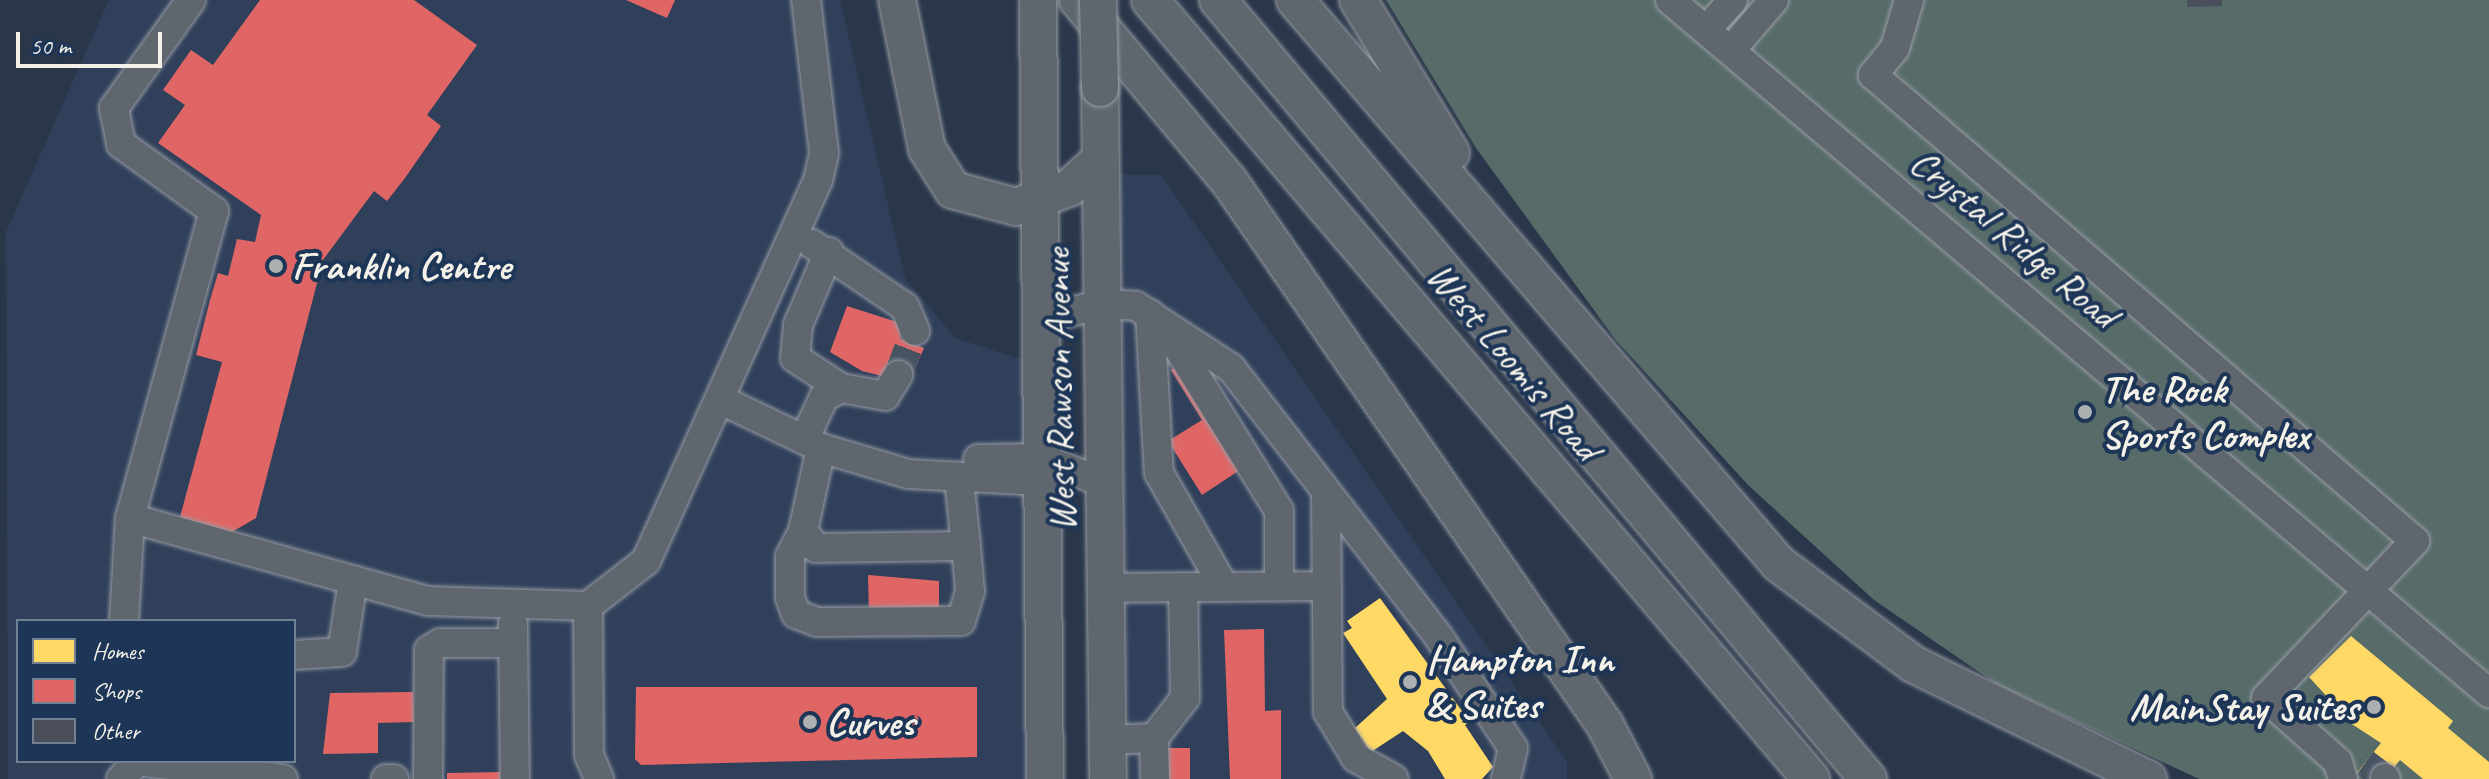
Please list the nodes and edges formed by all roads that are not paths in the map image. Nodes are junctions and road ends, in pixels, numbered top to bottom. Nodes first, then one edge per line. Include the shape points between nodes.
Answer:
1 (191, 0) edge
2 (806, 0) edge
3 (897, 0) edge
4 (1078, 0) edge
5 (1098, 0) edge
6 (1150, 0) edge
7 (1218, 0) edge
8 (1295, 0) edge
9 (1358, 0) edge
10 (1670, 0) edge
11 (1733, 0) edge
12 (1774, 0) edge
13 (1904, 3) edge
14 (1038, 4) edge
15 (1706, 30) junction
16 (1731, 50) junction
17 (1100, 160) junction
18 (1038, 202) junction
19 (793, 235) junction
20 (1504, 240) junction
21 (829, 252) junction
22 (1102, 304) junction
23 (1154, 316) junction
24 (1039, 320) junction
25 (915, 331) dead end
26 (898, 375) tunnel mouth
27 (841, 388) junction
28 (721, 400) junction
29 (813, 444) junction
30 (873, 461) junction
31 (1041, 469) junction
32 (959, 478) junction
33 (1104, 483) junction
34 (1326, 494) junction
35 (130, 518) junction
36 (803, 531) junction
37 (966, 546) junction
38 (353, 580) junction
39 (1279, 586) junction
40 (1327, 586) junction
41 (1183, 587) junction
42 (1224, 587) junction
43 (1105, 588) junction
44 (2369, 593) junction
45 (512, 604) junction
46 (588, 606) junction
47 (124, 619) edge
48 (513, 643) junction
49 (296, 655) edge
50 (2489, 693) edge
51 (1605, 725) junction
52 (1154, 738) junction
53 (1107, 740) junction
54 (135, 763) edge
55 (153, 763) edge
56 (2363, 772) tunnel mouth
57 (1386, 777) edge
58 (121, 779) edge
59 (283, 779) edge
60 (386, 779) edge
61 (394, 779) edge
62 (428, 779) edge
63 (515, 779) edge
64 (599, 779) edge
65 (1045, 779) edge
66 (1108, 779) edge
67 (1155, 779) edge
68 (1506, 779) edge
69 (1624, 779) edge
70 (1633, 779) edge
71 (1811, 779) edge
72 (1868, 779) edge
73 (2148, 779) edge

1 - 35 street via 114,108 121,144 214,211
2 - 19 street via 824,153
3 - 18 main road via 933,167 967,198 1016,207
4 - 51 main road via 1229,181
5 - 17 main road, West Rawson Avenue, bridge
6 - 71 main road, West Loomis Road
7 - 72 main road, West Loomis Road
8 - 20 main road
9 - 20 main road
10 - 15 street, Crystal Ridge Road
11 - 15 street
12 - 16 street
13 - 44 street via 1895,48 1873,75 2415,541
14 - 18 main road, West Rawson Avenue
15 - 16 street, Crystal Ridge Road
16 - 44 street, Crystal Ridge Road
17 - 18 main road via 1069,188
17 - 22 main road, West Rawson Avenue
18 - 24 main road, West Rawson Avenue
19 - 21 street
19 - 28 street
20 - 73 main road via 1779,564 1913,664
21 - 25 street via 905,307
21 - 27 street via 798,325 795,358
22 - 23 street
22 - 24 street
22 - 33 main road, West Rawson Avenue
23 - 34 street via 1231,368
23 - 39 street via 1279,511
23 - 42 street via 1159,473
24 - 31 main road, West Rawson Avenue
26 - 27 street via 885,396
27 - 29 street via 824,397
28 - 29 street
28 - 46 street via 646,561
29 - 30 street
29 - 36 street
30 - 31 street
30 - 32 street via 908,474
31 - 32 street
31 - 33 street
31 - 65 main road, West Rawson Avenue
32 - 37 street
33 - 43 main road, West Rawson Avenue
34 - 40 street
34 - 68 street via 1438,636 1513,748
35 - 38 street
35 - 47 street
36 - 37 street via 816,548
36 - 37 street via 790,556 790,598 796,614 817,622 961,621 970,591
38 - 45 street via 428,601
38 - 49 street via 342,652
39 - 40 street
39 - 42 street
40 - 57 street via 1328,712 1356,758
41 - 42 street
41 - 43 street
41 - 52 street via 1185,698
43 - 53 main road, West Rawson Avenue
44 - 50 street, Crystal Ridge Road
44 - 56 street via 2266,698
45 - 46 street
45 - 48 street
46 - 64 street via 589,755
48 - 62 street via 433,645
48 - 63 street
51 - 69 main road
51 - 70 main road
52 - 53 street
52 - 67 street
53 - 66 main road, West Rawson Avenue
54 - 58 street
55 - 59 street
60 - 61 street

